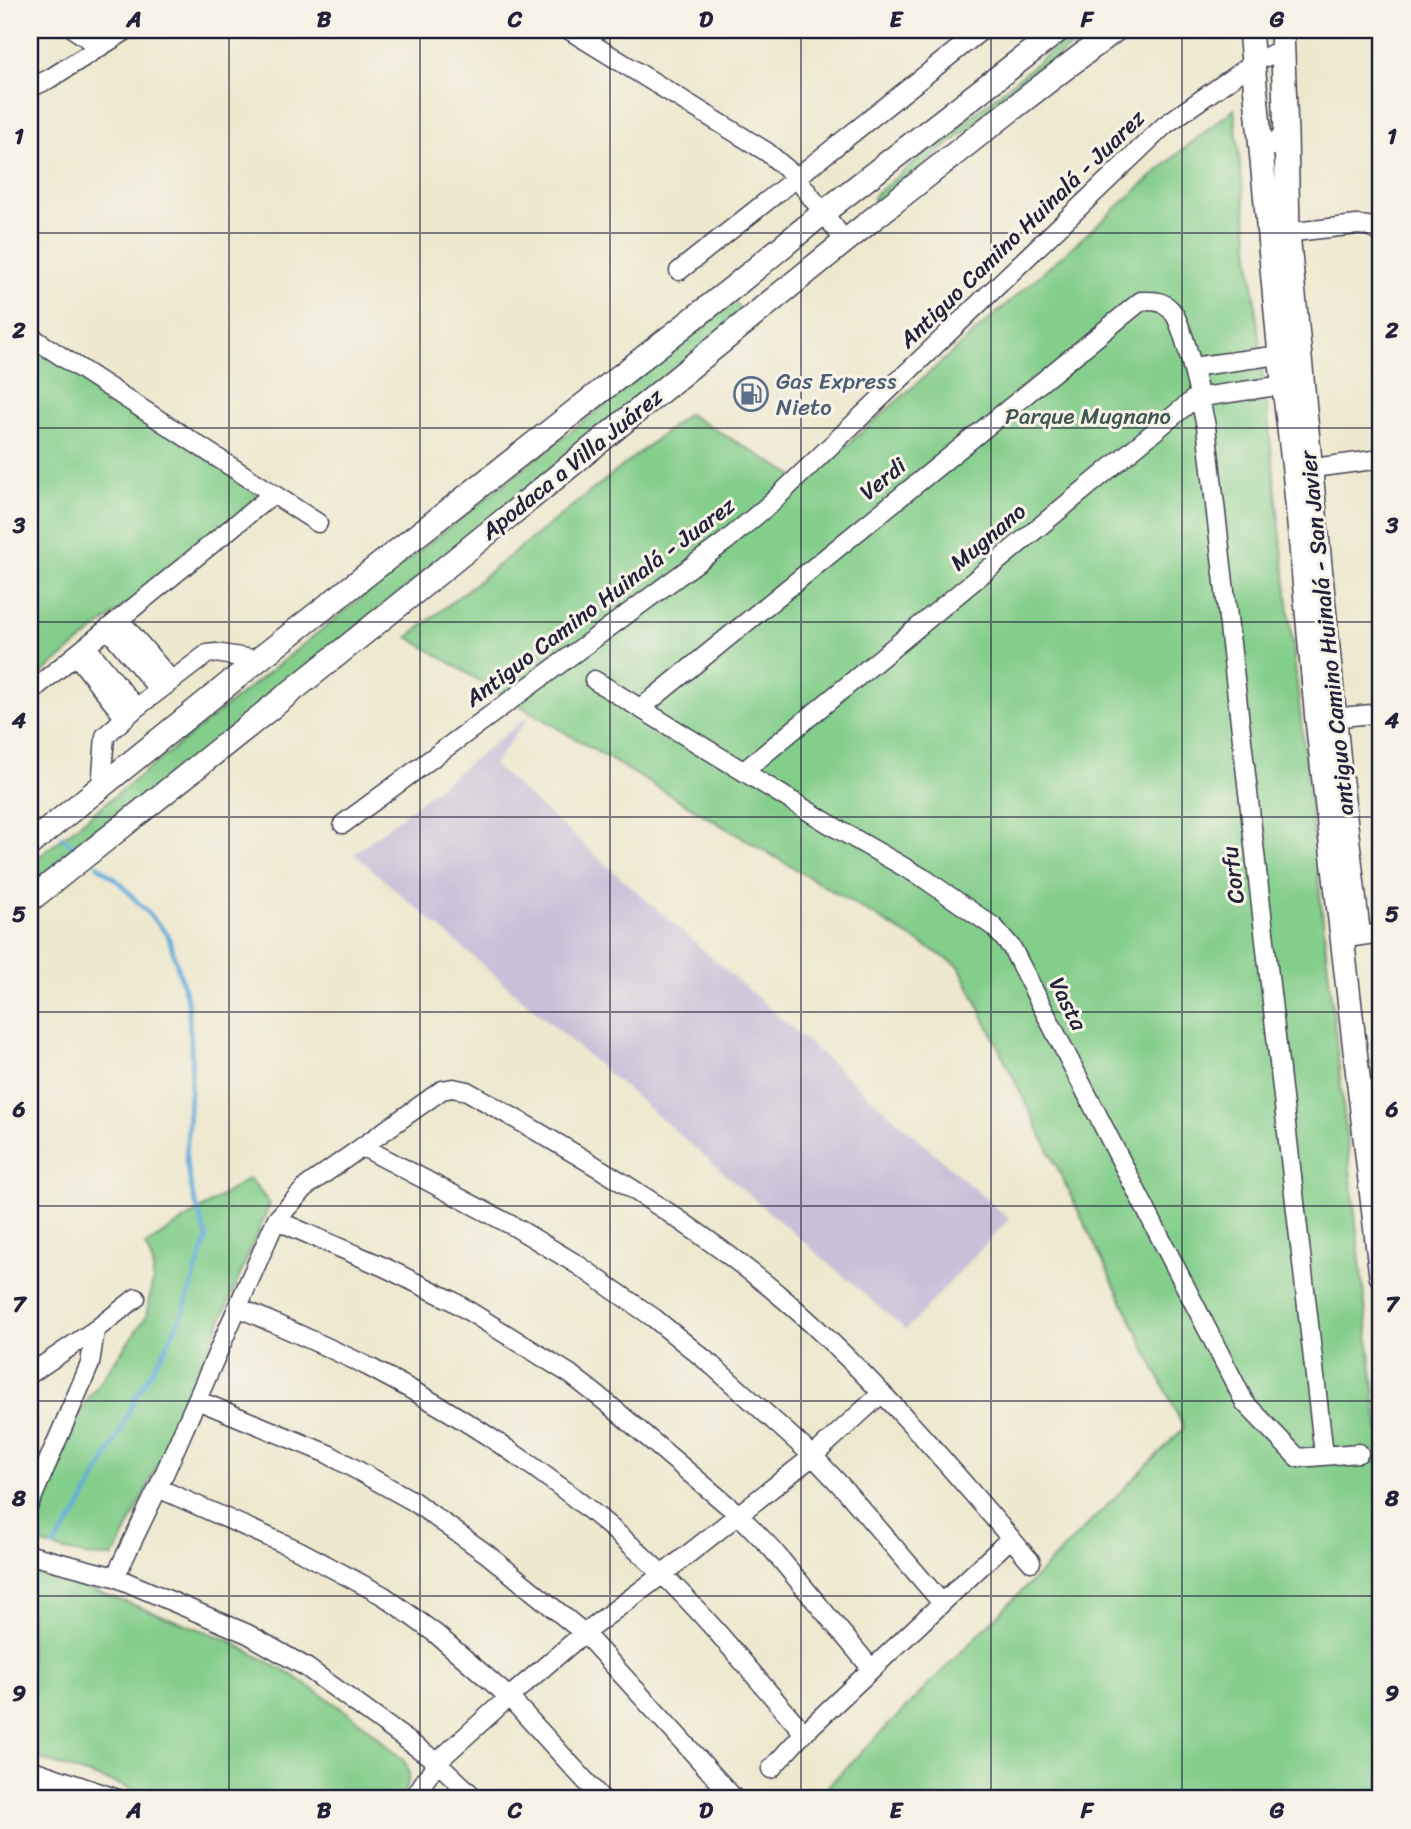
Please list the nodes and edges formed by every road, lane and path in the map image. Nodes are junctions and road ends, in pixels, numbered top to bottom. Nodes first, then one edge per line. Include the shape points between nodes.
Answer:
1 (75, 30) edge
2 (127, 30) edge
3 (569, 30) edge
4 (982, 30) edge
5 (1059, 30) edge
6 (1115, 30) edge
7 (1250, 30) edge
8 (1282, 39) edge
9 (100, 47) junction
10 (1253, 63) junction
11 (30, 88) edge
12 (1286, 134) junction
13 (1261, 163) junction
14 (795, 176) junction
15 (824, 212) junction
16 (1381, 233) edge
17 (1279, 234) junction
18 (845, 241) junction
19 (680, 271) dead end
20 (1160, 300) joint
21 (30, 336) edge
22 (1280, 355) junction
23 (1192, 368) junction
24 (1284, 385) junction
25 (1199, 398) junction
26 (1381, 459) edge
27 (1302, 470) junction
28 (273, 494) junction
29 (318, 523) dead end
30 (113, 624) junction
31 (81, 650) junction
32 (258, 660) junction
33 (594, 680) dead end
34 (165, 685) junction
35 (30, 692) edge
36 (641, 708) junction
37 (130, 713) junction
38 (1381, 713) edge
39 (1326, 719) junction
40 (744, 771) junction
41 (101, 787) junction
42 (343, 824) dead end
43 (30, 844) edge
44 (30, 900) edge
45 (1361, 936) edge
46 (1376, 1117) edge
47 (363, 1147) junction
48 (276, 1220) junction
49 (1381, 1276) edge
50 (136, 1298) dead end
51 (239, 1307) junction
52 (95, 1330) junction
53 (30, 1374) edge
54 (882, 1393) junction
55 (197, 1400) junction
56 (1359, 1453) dead end
57 (1324, 1455) junction
58 (813, 1456) junction
59 (158, 1489) junction
60 (30, 1503) edge
61 (739, 1515) junction
62 (1011, 1538) junction
63 (30, 1555) edge
64 (1031, 1562) dead end
65 (663, 1574) junction
66 (116, 1577) junction
67 (942, 1603) junction
68 (584, 1633) junction
69 (871, 1668) junction
70 (509, 1697) junction
71 (804, 1733) junction
72 (437, 1762) junction
73 (771, 1769) dead end
74 (36, 1772) edge
75 (40, 1799) edge
76 (118, 1799) edge
77 (413, 1799) edge
78 (476, 1799) edge
79 (602, 1799) edge
80 (735, 1799) edge

1 - 9 street
2 - 9 street
3 - 14 street via 767,152
4 - 14 street
5 - 15 main road, Apodaca a Villa Juárez
6 - 18 main road, Apodaca a Villa Juárez
7 - 10 main road
8 - 10 street, Antiguo Camino Huinalá - Juarez
8 - 12 main road, antiguo Camino Huinalá - San Javier
9 - 11 street
10 - 13 main road
10 - 42 street, Antiguo Camino Huinalá - Juarez via 1165,125 726,541
12 - 13 main road
12 - 17 main road, antiguo Camino Huinalá - San Javier
13 - 17 main road
14 - 15 street
14 - 19 street
15 - 18 street
15 - 32 main road, Apodaca a Villa Juárez
16 - 17 street via 1357,225
17 - 22 main road
17 - 27 main road, antiguo Camino Huinalá - San Javier
18 - 44 main road, Apodaca a Villa Juárez via 372,628
20 - 23 street, Corfu via 1174,312
20 - 36 street, Verdi via 1141,301
21 - 28 street
22 - 23 street
22 - 24 main road
23 - 25 street, Corfu
24 - 25 street, Mugnano
24 - 27 main road
25 - 40 street, Mugnano
25 - 57 street, Corfu via 1206,426
26 - 27 street
27 - 39 main road
28 - 29 street
28 - 30 street
30 - 31 street
30 - 34 street
31 - 35 street
31 - 37 street
32 - 34 street via 207,654
32 - 41 main road, Apodaca a Villa Juárez
33 - 36 street, Vasta
34 - 37 street
36 - 40 street, Vasta
37 - 41 street via 104,736
38 - 39 street
39 - 45 main road
40 - 57 street, Vasta via 925,879 994,927 1012,948 1245,1403 1298,1458
41 - 43 main road, Apodaca a Villa Juárez
45 - 46 main road
46 - 49 main road
47 - 48 street via 307,1186
47 - 54 street via 442,1090 463,1089 604,1169 719,1248 785,1300
47 - 58 street via 578,1265 664,1326
48 - 51 street
48 - 61 street via 451,1300 569,1374
50 - 52 street
51 - 55 street
51 - 65 street via 449,1411 535,1467
52 - 53 street
52 - 60 street via 90,1364
54 - 58 street
54 - 62 street
55 - 59 street
55 - 68 street via 328,1454 413,1501
56 - 57 street, Vasta
58 - 61 street
58 - 67 street
59 - 66 street
59 - 70 street via 298,1550 384,1596
61 - 65 street
61 - 69 street
62 - 64 street
62 - 67 street
63 - 66 street
65 - 68 street
65 - 71 street
66 - 72 street via 248,1634 306,1667
67 - 69 street
68 - 70 street
68 - 80 street
69 - 71 street
70 - 72 street
70 - 79 street
71 - 73 street
72 - 77 street
72 - 78 street
74 - 75 street
74 - 76 street

